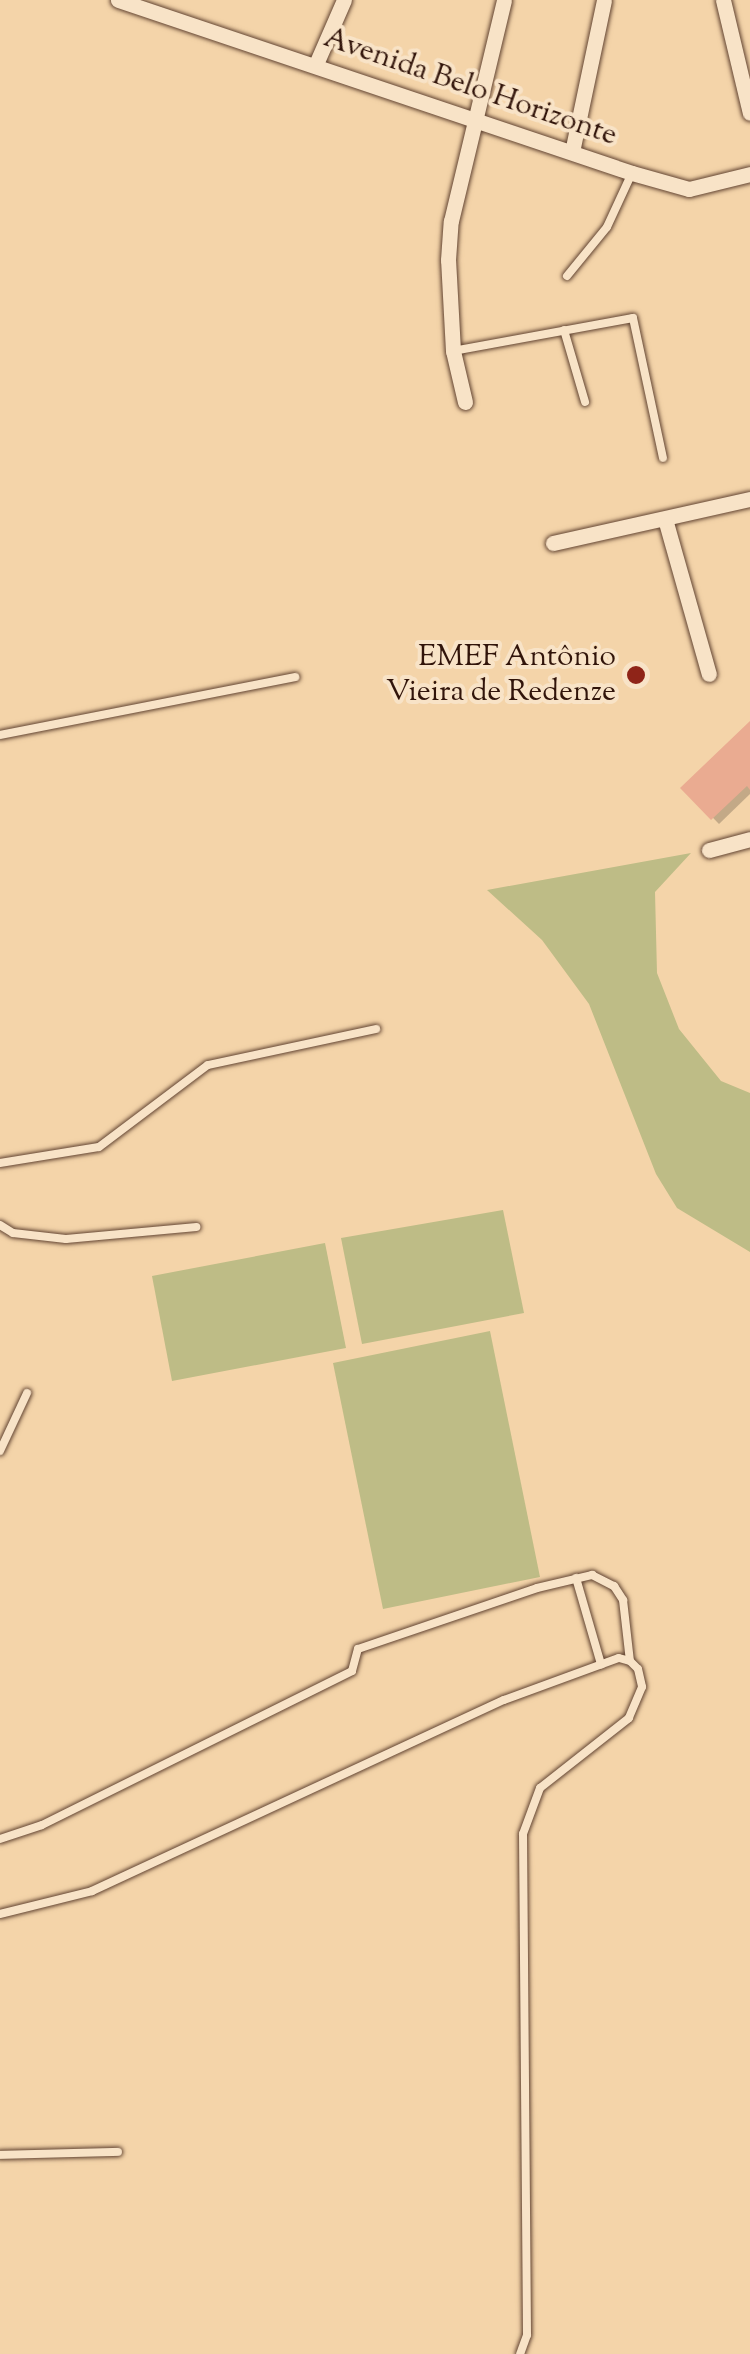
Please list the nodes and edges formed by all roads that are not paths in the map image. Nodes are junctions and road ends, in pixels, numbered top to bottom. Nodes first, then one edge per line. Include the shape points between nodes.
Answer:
1 (118, 0) edge
2 (344, 0) edge
3 (504, 0) edge
4 (604, 0) edge
5 (723, 0) edge
6 (316, 64) junction
7 (750, 112) edge
8 (474, 121) junction
9 (572, 152) junction
10 (632, 173) junction
11 (750, 174) edge
12 (567, 276) dead end
13 (564, 330) junction
14 (453, 351) junction
15 (465, 402) dead end
16 (585, 402) dead end
17 (663, 458) dead end
18 (750, 499) edge
19 (665, 519) junction
20 (554, 543) dead end
21 (708, 674) dead end
22 (295, 677) dead end
23 (0, 736) edge
24 (750, 839) edge
25 (708, 850) dead end
26 (376, 1030) dead end
27 (0, 1163) edge
28 (0, 1224) edge
29 (196, 1227) dead end
30 (27, 1393) dead end
31 (0, 1451) edge
32 (576, 1578) junction
33 (630, 1661) junction
34 (601, 1664) junction
35 (0, 1839) edge
36 (0, 1914) edge
37 (118, 2152) dead end
38 (0, 2155) edge
39 (520, 2354) edge

1 - 6 street, Avenida Belo Horizonte
2 - 6 street
3 - 8 street
4 - 9 street
5 - 7 street
6 - 8 street, Avenida Belo Horizonte
8 - 9 street, Avenida Belo Horizonte
8 - 14 street via 451,221
9 - 10 street, Avenida Belo Horizonte
10 - 11 street, Avenida Belo Horizonte via 689,189
10 - 12 lane via 607,226
13 - 14 lane
13 - 16 lane
13 - 17 lane via 633,318
14 - 15 street
18 - 19 street
19 - 20 street
19 - 21 street
22 - 23 lane
24 - 25 street
26 - 27 lane via 208,1065 99,1147
28 - 29 lane via 13,1233 66,1239
30 - 31 lane
32 - 33 lane via 592,1574 614,1586 623,1600
32 - 34 lane
32 - 35 lane via 358,1649 352,1672
33 - 34 lane
33 - 39 lane via 642,1687 629,1718 540,1788 522,1834 527,2335
34 - 36 lane via 504,1700 92,1891
37 - 38 lane

